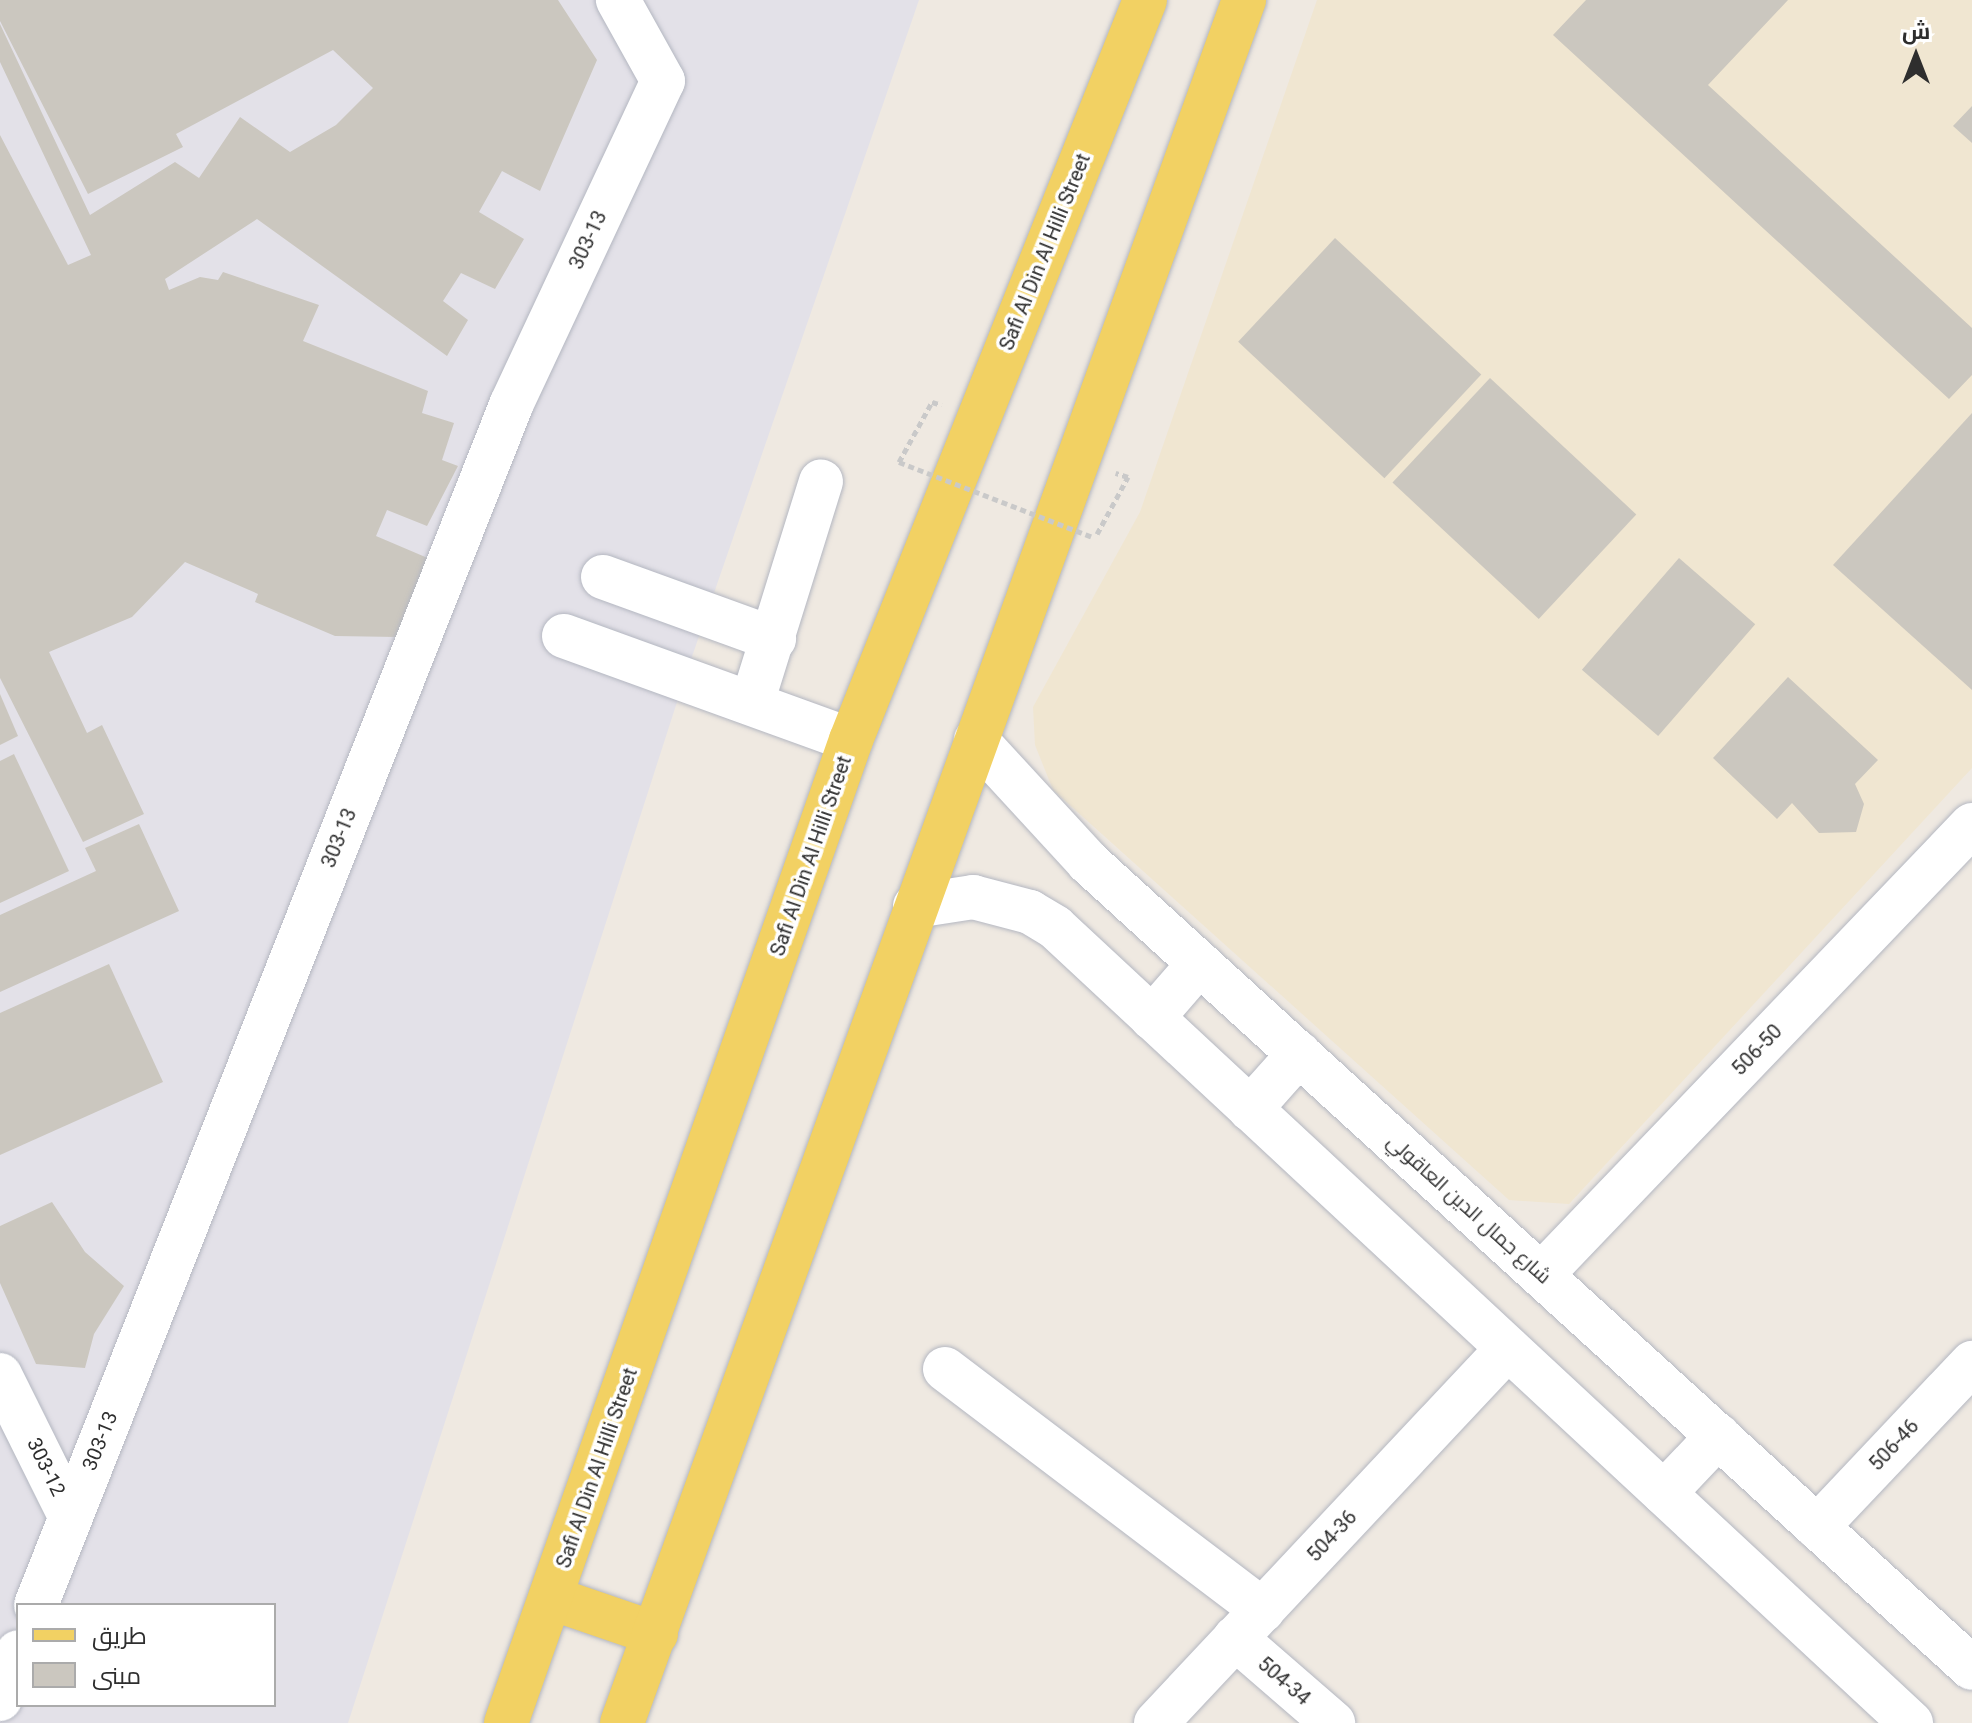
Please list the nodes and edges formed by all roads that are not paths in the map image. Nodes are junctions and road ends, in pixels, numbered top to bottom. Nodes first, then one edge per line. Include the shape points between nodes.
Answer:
1 (618, 0) edge
2 (1145, 0) edge
3 (1244, 0) edge
4 (821, 482) dead end
5 (603, 577) dead end
6 (564, 636) dead end
7 (774, 639) junction
8 (752, 703) junction
9 (851, 740) junction
10 (976, 740) junction
11 (1972, 825) edge
12 (915, 906) junction
13 (1199, 964) junction
14 (1152, 1018) junction
15 (1299, 1054) junction
16 (1250, 1109) junction
17 (1541, 1275) junction
18 (1508, 1348) junction
19 (1972, 1363) edge
20 (945, 1369) dead end
21 (0, 1375) edge
22 (1718, 1436) junction
23 (1664, 1493) junction
24 (70, 1516) junction
25 (1817, 1527) junction
26 (551, 1598) junction
27 (37, 1603) edge
28 (1249, 1624) junction
29 (656, 1634) junction
30 (16, 1657) edge
31 (1972, 1668) edge
32 (0, 1699) edge
33 (506, 1723) edge
34 (622, 1723) edge
35 (1156, 1723) edge
36 (1333, 1723) edge
37 (1911, 1723) edge

1 - 24 street, 303-13 via 663,81 511,405
2 - 9 main road, Safi Al Din Al Hilli Street
3 - 10 main road
4 - 7 street
5 - 7 street
6 - 8 street
7 - 8 street
8 - 9 street
9 - 26 main road, Safi Al Din Al Hilli Street
10 - 12 main road
10 - 13 street, شارع جمال الدين العاقولي via 1048,823
11 - 17 street, 506-50
12 - 14 street via 973,897 1030,912
12 - 29 main road
13 - 14 street
13 - 15 street, شارع جمال الدين العاقولي
14 - 16 street
15 - 16 street
15 - 17 street, شارع جمال الدين العاقولي
16 - 18 street
17 - 22 street, شارع جمال الدين العاقولي
18 - 23 street
18 - 28 street, 504-36
19 - 25 street, 506-46
20 - 28 street, 504-34
21 - 24 street, 303-12
22 - 23 street
22 - 25 street, شارع جمال الدين العاقولي
23 - 37 street
24 - 27 street, 303-13
25 - 31 street, شارع جمال الدين العاقولي
26 - 29 main road
26 - 33 main road, Safi Al Din Al Hilli Street
28 - 35 street, 504-36
28 - 36 street, 504-34
29 - 34 main road
30 - 32 street

